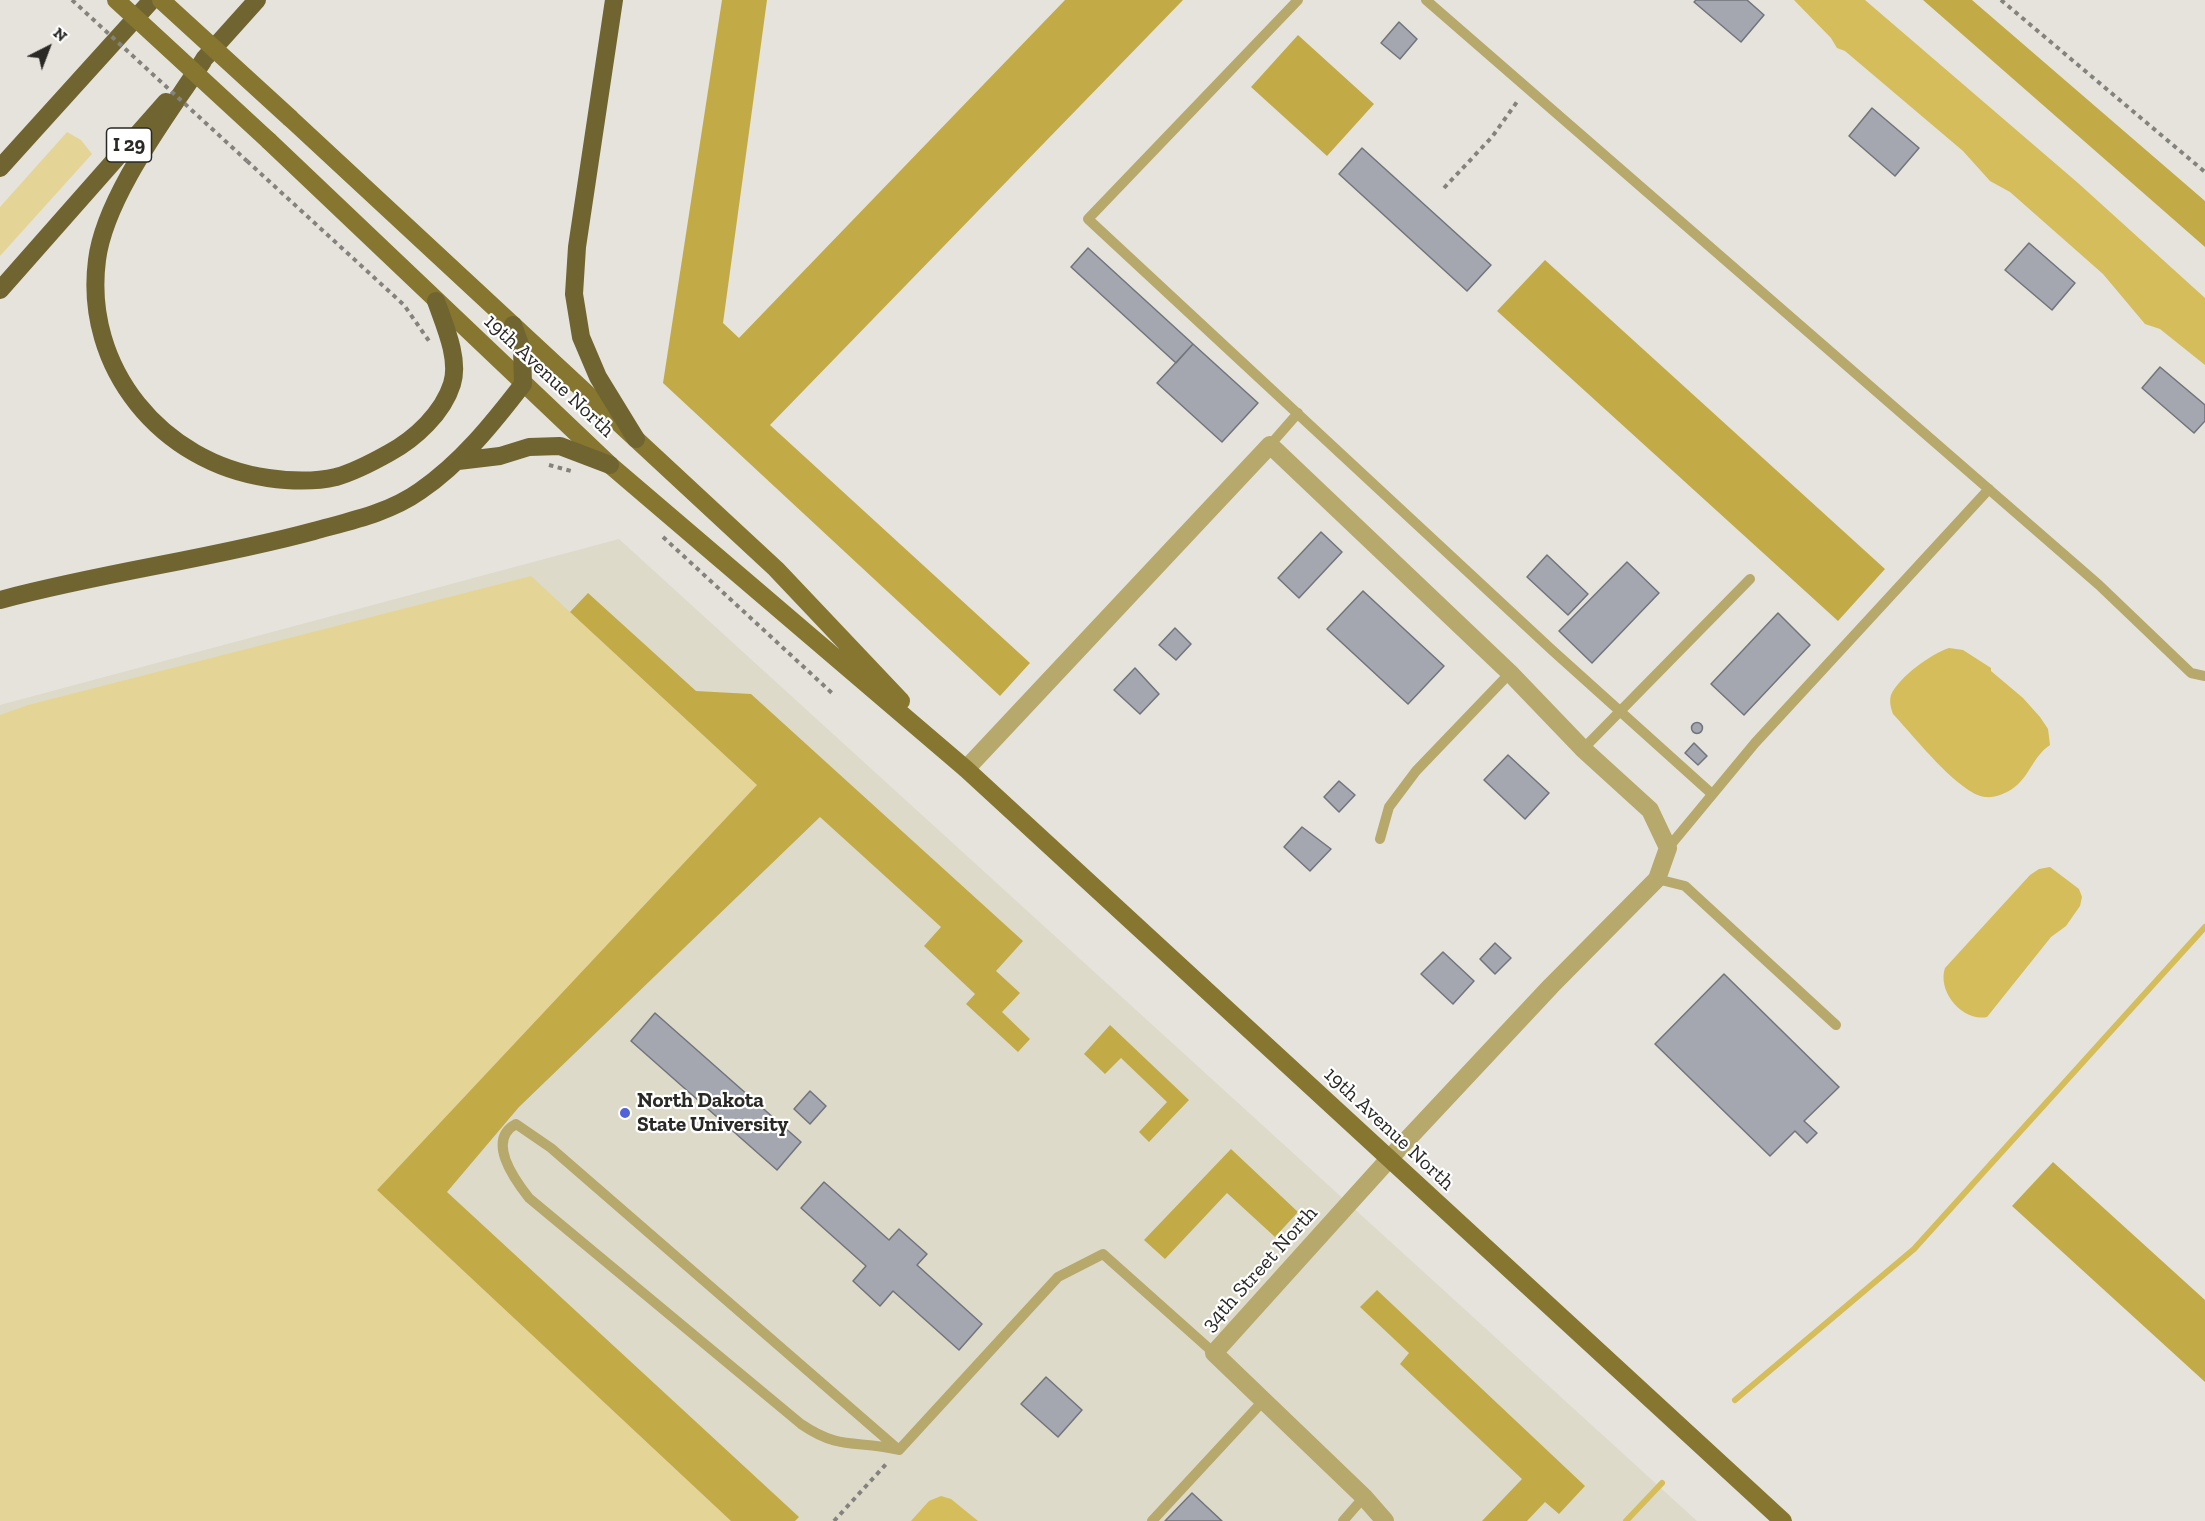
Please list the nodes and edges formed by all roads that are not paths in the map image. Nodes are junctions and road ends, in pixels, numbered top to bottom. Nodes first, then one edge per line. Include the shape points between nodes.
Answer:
1 (116, 0) edge
2 (152, 0) edge
3 (161, 0) edge
4 (257, 0) edge
5 (614, 0) edge
6 (1298, 0) edge
7 (1426, 0) edge
8 (203, 61) junction
9 (0, 168) edge
10 (0, 290) edge
11 (436, 301) junction
12 (513, 325) junction
13 (523, 384) junction
14 (1298, 413) junction
15 (636, 439) junction
16 (1270, 445) junction
17 (458, 461) junction
18 (610, 465) junction
19 (1989, 489) junction
20 (1750, 579) dead end
21 (0, 600) edge
22 (1510, 673) junction
23 (2205, 676) edge
24 (1620, 711) junction
25 (1583, 749) junction
26 (966, 769) junction
27 (1712, 794) junction
28 (1380, 839) dead end
29 (1668, 848) junction
30 (1657, 879) junction
31 (1836, 1025) dead end
32 (1389, 1159) junction
33 (1214, 1353) junction
34 (1264, 1399) junction
35 (899, 1450) junction
36 (1364, 1497) junction
37 (1152, 1521) edge
38 (1343, 1521) edge
39 (1385, 1521) edge
40 (1783, 1521) edge

1 - 11 main road, 19th Avenue North, bridge
2 - 9 highway
3 - 12 main road, 19th Avenue North, bridge
4 - 8 highway, I 29
5 - 15 highway via 577,248 574,294 581,337 597,377
6 - 14 lane via 1088,219
7 - 19 lane
8 - 10 highway, I 29
8 - 11 highway via 124,188 109,218 97,258 95,291 116,375 172,440 205,460 236,471 287,480 335,477 374,462 406,444 434,415 452,383 452,345
11 - 13 main road, 19th Avenue North
12 - 13 highway via 522,350
12 - 15 main road, 19th Avenue North
13 - 17 highway
13 - 18 main road, 19th Avenue North
14 - 16 lane
14 - 24 lane
15 - 26 main road, 19th Avenue North via 776,569
16 - 22 street
16 - 26 street
17 - 18 highway via 500,456 529,447 560,447
17 - 21 highway via 419,492 372,515 279,541
18 - 26 main road, 19th Avenue North
19 - 23 lane via 2099,585 2191,673
19 - 27 lane
20 - 24 lane
22 - 25 street
22 - 28 lane via 1416,771 1389,807
24 - 25 lane
24 - 27 lane
25 - 29 street via 1650,810
26 - 32 main road, 19th Avenue North
27 - 29 lane
29 - 30 street
30 - 31 lane via 1685,886
30 - 32 street, 34th Street North
32 - 33 street, 34th Street North
32 - 40 main road, 19th Avenue North
33 - 34 street
33 - 35 lane, 34th Street North via 1103,1254 1058,1277
34 - 36 street
34 - 37 lane
35 - 35 lane via 843,1444 822,1438 801,1424 530,1198 506,1162 502,1140 507,1129 516,1124 551,1148
36 - 38 lane
36 - 39 street

